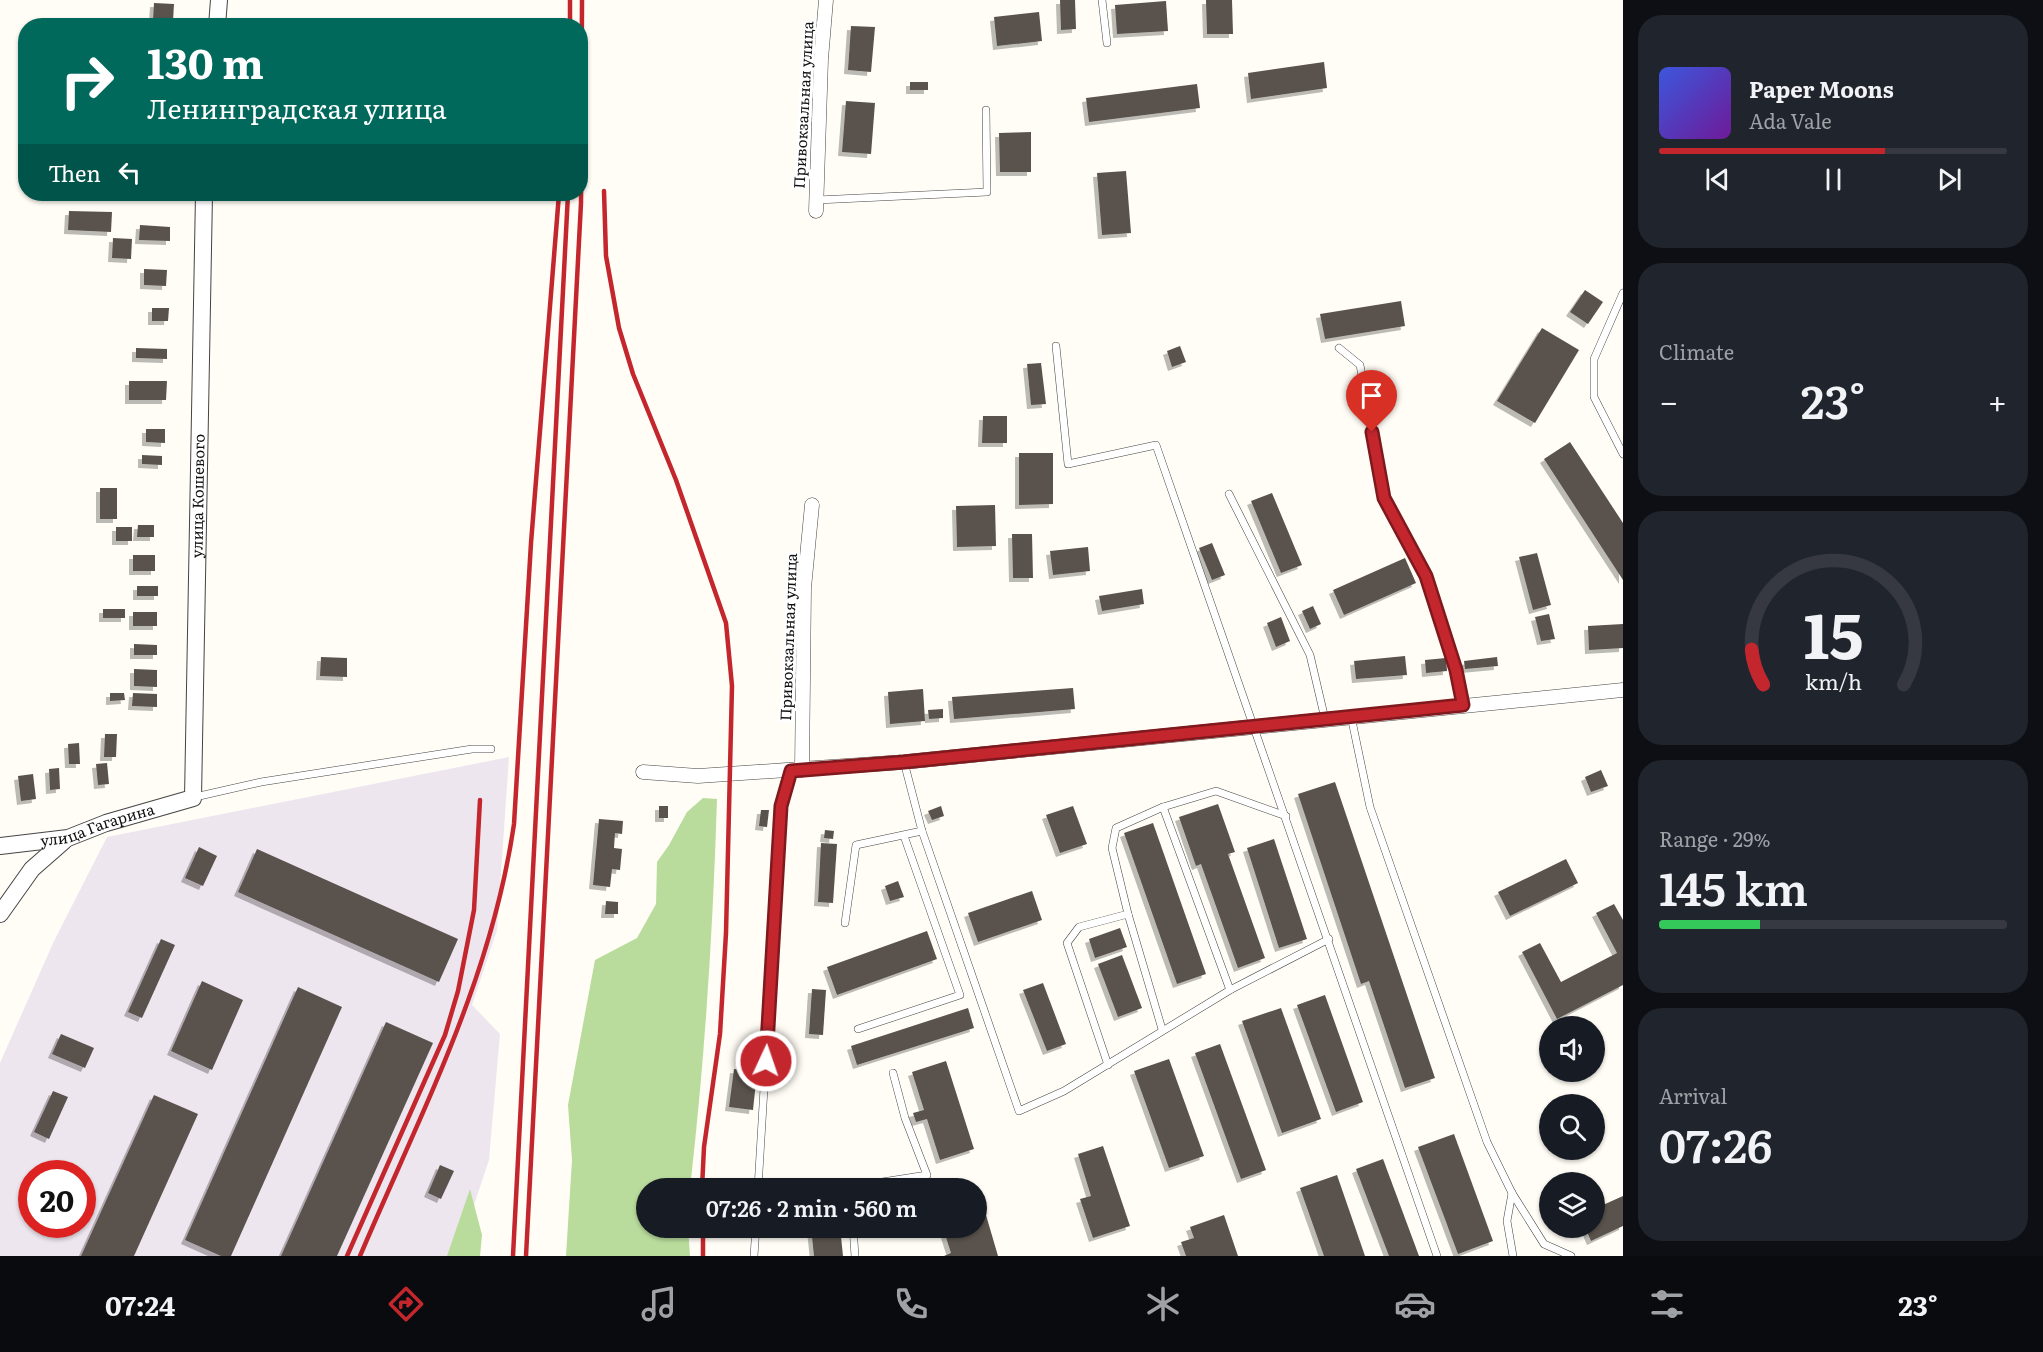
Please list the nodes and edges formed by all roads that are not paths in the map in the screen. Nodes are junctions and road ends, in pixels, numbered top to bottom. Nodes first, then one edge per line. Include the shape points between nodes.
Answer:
1 (219, 0) edge
2 (826, 0) edge
3 (1102, 0) edge
4 (218, 18) edge
5 (1107, 43) dead end
6 (986, 110) dead end
7 (204, 201) edge
8 (816, 205) joint
9 (1623, 293) edge
10 (1056, 346) dead end
11 (1339, 348) dead end
12 (1623, 454) edge
13 (1229, 494) dead end
14 (812, 505) dead end
15 (1623, 690) edge
16 (1463, 705) junction
17 (1351, 716) junction
18 (1325, 718) junction
19 (1253, 726) junction
20 (491, 749) dead end
21 (904, 762) junction
22 (797, 771) junction
23 (644, 772) dead end
24 (193, 798) junction
25 (1163, 807) junction
26 (1286, 816) junction
27 (922, 831) junction
28 (904, 836) junction
29 (68, 838) junction
30 (0, 846) edge
31 (0, 914) edge
32 (1128, 914) junction
33 (845, 923) dead end
34 (1329, 939) junction
35 (1230, 990) junction
36 (858, 1029) dead end
37 (1162, 1029) junction
38 (1108, 1065) junction
39 (893, 1073) dead end
40 (759, 1178) edge
41 (908, 1178) edge
42 (1512, 1193) junction
43 (755, 1238) edge
44 (854, 1238) edge
45 (754, 1256) edge
46 (855, 1256) edge
47 (1437, 1256) edge
48 (1513, 1256) edge
49 (1571, 1256) edge

1 - 4 street
2 - 8 street, Привокзальная улица
3 - 5 lane
6 - 8 lane via 987,192
7 - 24 street, улица Кошевого
9 - 12 lane via 1594,359 1594,397
10 - 19 lane via 1068,464 1156,445
11 - 16 lane via 1360,365 1384,498 1426,576
13 - 18 lane via 1310,656
14 - 22 street, Привокзальная улица via 804,588
15 - 16 street
16 - 17 street
17 - 18 street
17 - 42 lane via 1370,807 1487,1142
18 - 19 street
19 - 21 street
19 - 26 lane
20 - 24 lane via 261,782
21 - 22 street
21 - 27 lane
22 - 23 street via 698,776
22 - 40 lane via 781,806
24 - 29 street, улица Гагарина
25 - 26 lane via 1216,791
25 - 32 lane via 1116,828 1112,848
25 - 35 lane
26 - 34 lane
27 - 28 lane
27 - 38 lane via 1019,1111
28 - 33 lane via 856,845
28 - 36 lane via 960,995
29 - 30 street, улица Гагарина
29 - 31 street via 32,869
32 - 37 lane
32 - 38 lane via 1079,927 1067,943
34 - 35 lane
34 - 47 lane
35 - 37 lane
37 - 38 lane
39 - 41 lane via 927,1175
42 - 48 lane via 1508,1221
42 - 49 lane via 1544,1244
43 - 45 lane
44 - 46 lane

